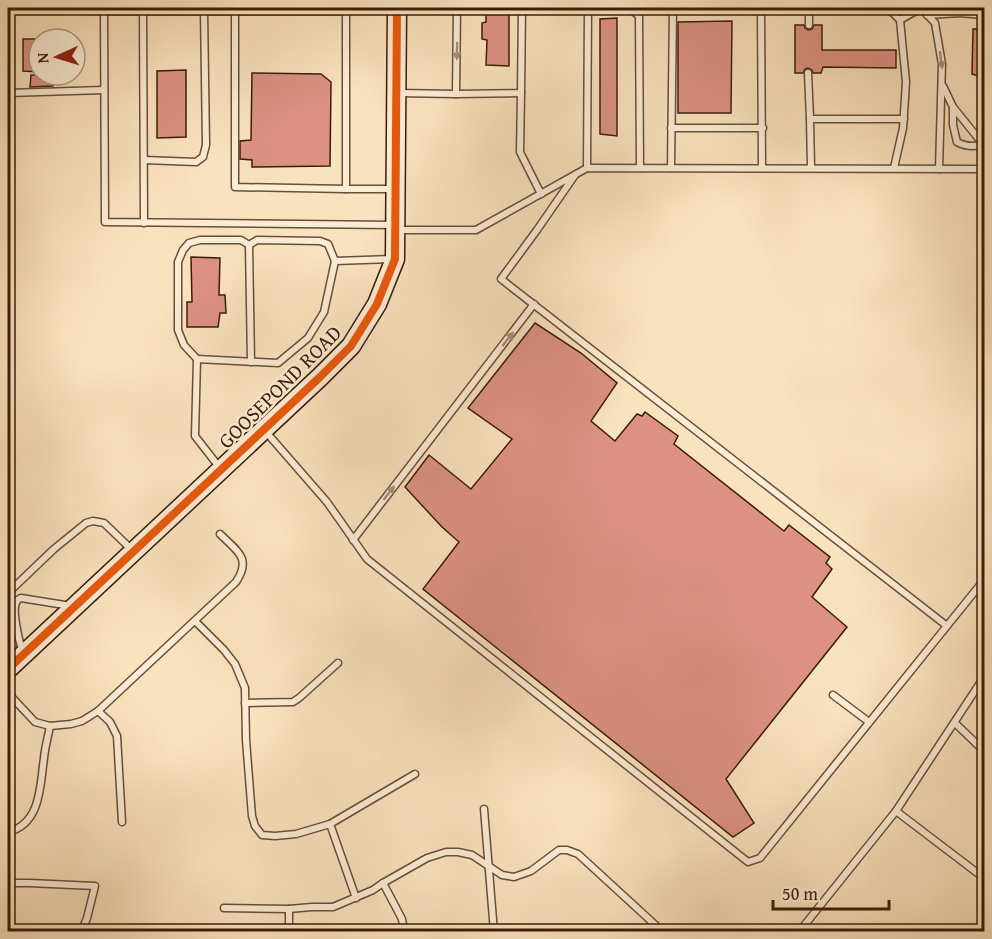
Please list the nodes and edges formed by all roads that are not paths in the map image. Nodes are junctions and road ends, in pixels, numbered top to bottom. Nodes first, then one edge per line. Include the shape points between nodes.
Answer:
1 (397, 8) edge
2 (457, 8) edge
3 (522, 8) edge
4 (615, 8) edge
5 (629, 8) edge
6 (673, 8) edge
7 (692, 8) edge
8 (809, 8) edge
9 (888, 8) edge
10 (921, 8) edge
11 (8, 9) edge
12 (115, 9) edge
13 (104, 11) junction
14 (143, 11) junction
15 (204, 11) junction
16 (235, 11) junction
17 (927, 15) junction
18 (984, 15) edge
19 (900, 20) junction
20 (809, 25) dead end
21 (808, 73) dead end
22 (942, 82) junction
23 (104, 90) junction
24 (8, 93) edge
25 (396, 93) junction
26 (521, 93) junction
27 (456, 94) junction
28 (953, 107) junction
29 (904, 118) junction
30 (810, 119) junction
31 (671, 128) junction
32 (762, 128) junction
33 (984, 142) edge
34 (144, 160) junction
35 (587, 168) junction
36 (640, 168) junction
37 (671, 168) junction
38 (762, 168) junction
39 (811, 168) junction
40 (894, 168) junction
41 (939, 169) junction
42 (984, 169) edge
43 (575, 175) junction
44 (346, 189) junction
45 (396, 189) junction
46 (541, 194) junction
47 (144, 223) junction
48 (396, 228) junction
49 (249, 244) junction
50 (395, 259) junction
51 (335, 261) junction
52 (534, 304) junction
53 (196, 359) junction
54 (251, 362) junction
55 (264, 430) junction
56 (221, 469) junction
57 (220, 534) dead end
58 (353, 540) junction
59 (133, 552) junction
60 (984, 580) edge
61 (9, 589) edge
62 (18, 600) junction
63 (75, 606) junction
64 (195, 621) junction
65 (947, 626) junction
66 (23, 655) junction
67 (338, 663) dead end
68 (8, 669) edge
69 (984, 677) edge
70 (8, 693) edge
71 (833, 695) dead end
72 (245, 703) junction
73 (98, 711) junction
74 (869, 722) junction
75 (955, 723) junction
76 (50, 726) junction
77 (984, 751) edge
78 (415, 774) dead end
79 (484, 809) dead end
80 (896, 811) junction
81 (122, 822) dead end
82 (330, 824) junction
83 (8, 832) edge
84 (489, 865) junction
85 (984, 878) edge
86 (383, 883) junction
87 (8, 884) edge
88 (356, 898) junction
89 (224, 908) dead end
90 (289, 909) junction
91 (76, 932) edge
92 (289, 932) edge
93 (404, 932) edge
94 (494, 932) edge
95 (663, 932) edge
96 (799, 932) edge

1 - 25 street, GOOSEPOND ROAD
2 -> 27 lane
3 - 26 lane
4 - 35 lane via 588,8
5 - 36 lane via 639,16
6 - 31 lane
7 - 32 lane via 761,9
8 - 20 lane
9 - 19 lane
10 - 17 lane
10 - 19 lane
11 - 13 lane
12 - 13 lane
12 - 14 lane
13 - 23 lane
14 - 15 lane
14 - 34 lane
15 - 16 lane
15 - 34 lane via 203,157 196,162
16 - 44 lane via 235,187
16 - 44 lane via 346,11
17 - 18 lane
17 -> 22 lane via 935,23
19 - 29 lane via 906,82
21 - 30 lane
22 - 28 lane
22 - 41 lane
23 - 24 lane
23 - 47 lane via 105,222
25 - 27 lane
25 - 45 street, GOOSEPOND ROAD
26 - 27 lane
26 - 46 lane via 520,152
28 - 33 lane
28 - 33 lane via 957,142 964,146
29 - 30 lane
29 - 40 lane
30 - 39 lane
31 - 32 lane
31 - 37 lane
32 - 38 lane
34 - 47 lane
35 - 36 lane
35 - 43 lane
36 - 37 lane
37 - 38 lane
38 - 39 lane
39 - 40 lane
40 - 41 lane
41 - 42 lane
43 - 46 lane
43 - 52 lane via 501,279
44 - 45 lane
45 - 48 street, GOOSEPOND ROAD
46 - 48 lane via 476,230
47 - 48 lane
48 - 50 street, GOOSEPOND ROAD
49 - 51 lane via 257,240 320,241 328,244
49 - 53 lane via 241,240 200,240 183,250 178,262 178,330
49 - 54 lane
50 - 51 lane
50 - 55 street, GOOSEPOND ROAD via 376,304 351,346
51 - 54 lane via 324,312 308,338 278,363
58 -> 52 lane
52 - 65 lane
53 - 54 lane
53 - 56 lane via 195,436
55 - 56 street, GOOSEPOND ROAD
55 - 58 lane via 327,502
56 - 59 street, GOOSEPOND ROAD
57 - 64 lane via 242,556 243,571
58 - 74 lane via 367,559 748,862 760,858
59 - 61 lane via 104,523 86,522
59 - 63 street, GOOSEPOND ROAD
60 - 65 lane
61 - 62 lane
62 - 63 lane
62 - 66 lane via 15,611
63 - 66 street, GOOSEPOND ROAD
64 - 72 lane via 235,664 245,688
64 - 73 lane
65 - 74 lane
66 - 68 street, GOOSEPOND ROAD
67 - 72 lane via 293,702
69 - 75 lane
70 - 76 lane via 35,722
71 - 74 lane
72 - 82 lane via 255,826 262,835 275,836
73 - 76 lane via 82,721
73 - 81 lane via 117,736
75 - 77 lane
75 - 80 lane
76 - 83 lane via 39,799 26,822
78 - 82 lane
79 - 84 lane
80 - 85 lane
80 - 96 lane
82 - 88 lane
84 - 86 lane via 472,855 446,852 427,858
84 - 94 lane
84 - 95 lane via 502,875 514,877 531,871 559,850 579,854
86 - 88 lane
86 - 93 lane via 402,919
87 - 91 lane via 95,886 87,918 82,930
88 - 90 lane via 333,907
89 - 90 lane
90 - 92 lane

